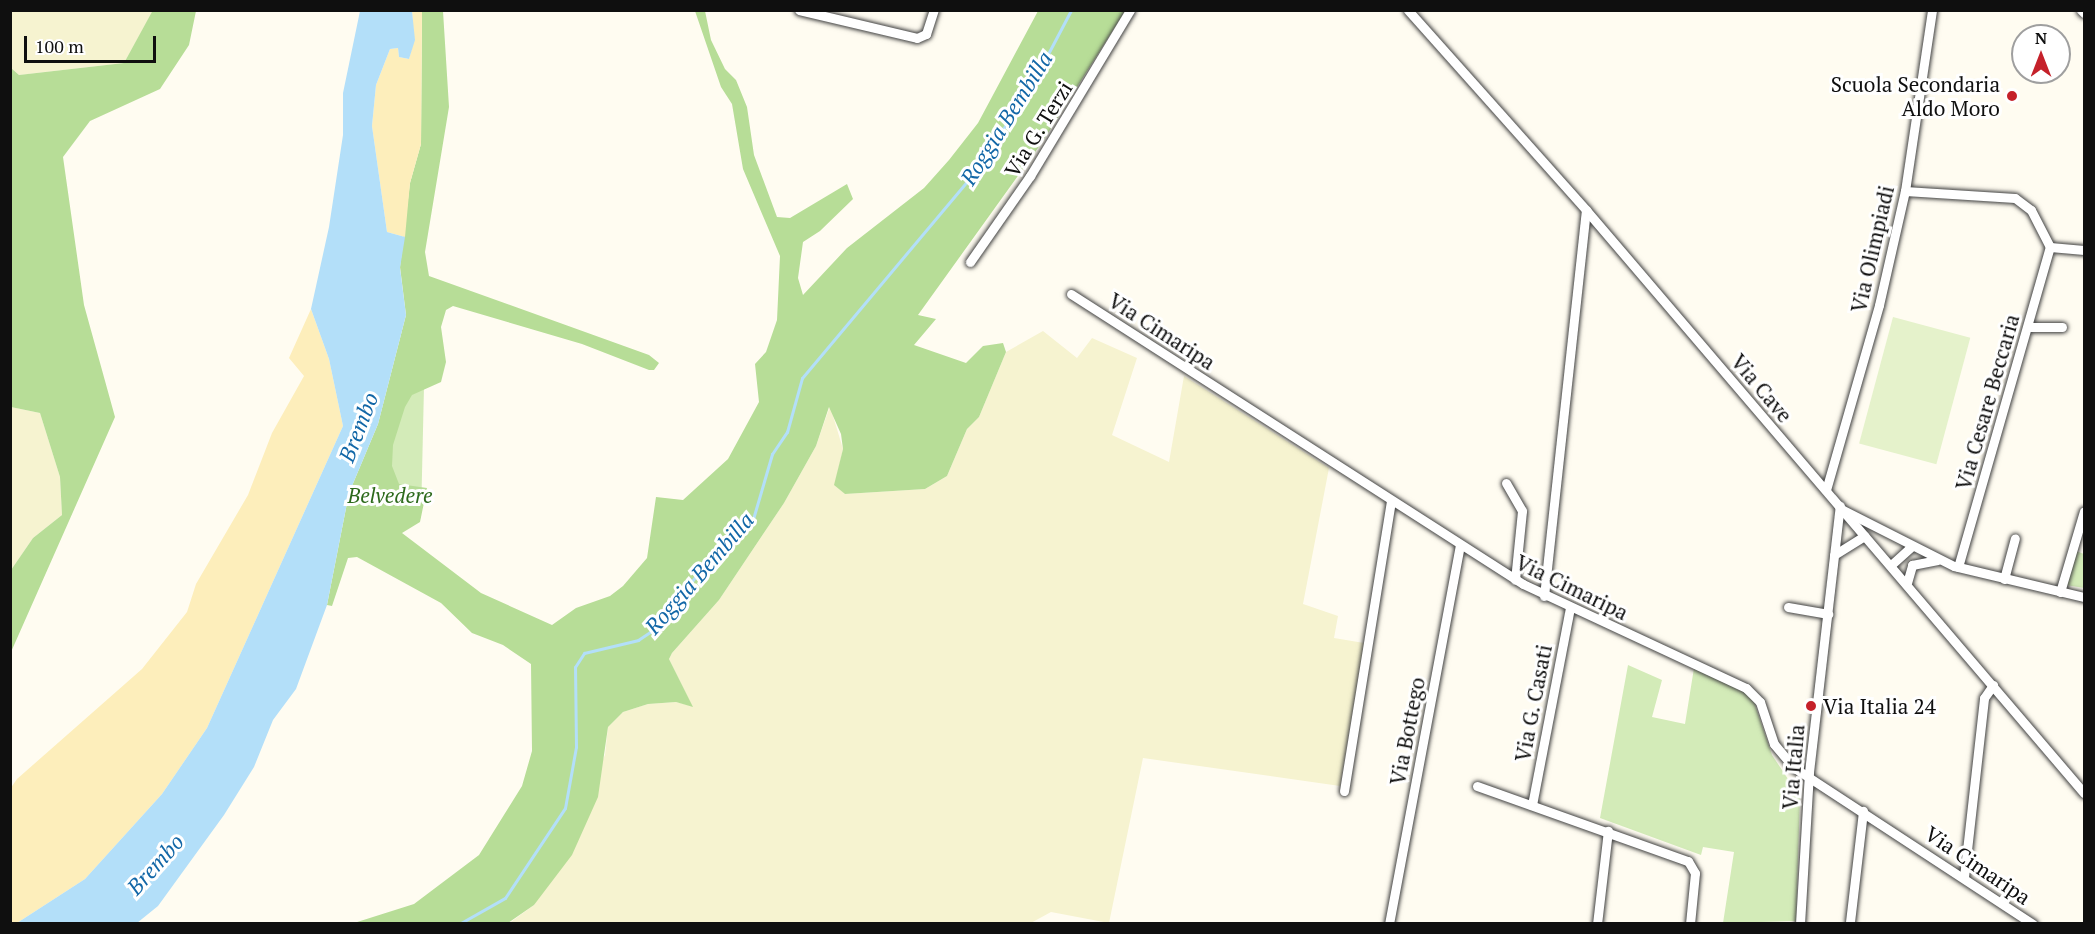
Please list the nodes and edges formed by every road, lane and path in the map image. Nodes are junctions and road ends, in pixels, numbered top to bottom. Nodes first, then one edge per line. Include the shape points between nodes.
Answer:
1 (799, 10) edge
2 (934, 10) edge
3 (1130, 10) edge
4 (1408, 10) edge
5 (1932, 10) edge
6 (1905, 191) junction
7 (1586, 210) junction
8 (2050, 246) junction
9 (2085, 250) edge
10 (970, 262) dead end
11 (1071, 294) dead end
12 (2028, 327) junction
13 (2062, 327) dead end
14 (1506, 483) dead end
15 (1826, 490) junction
16 (1391, 502) junction
17 (1841, 508) junction
18 (2085, 511) edge
19 (1865, 536) junction
20 (2015, 538) dead end
21 (1460, 546) junction
22 (1911, 547) junction
23 (1834, 555) junction
24 (1940, 560) junction
25 (1891, 565) junction
26 (1958, 567) junction
27 (2004, 579) junction
28 (1515, 580) junction
29 (1907, 583) junction
30 (2060, 591) junction
31 (1544, 596) junction
32 (2085, 597) edge
33 (1788, 607) dead end
34 (1570, 608) junction
35 (1828, 614) junction
36 (1993, 684) junction
37 (1809, 778) junction
38 (1477, 786) dead end
39 (1344, 791) dead end
40 (2085, 793) edge
41 (1532, 805) junction
42 (1863, 811) junction
43 (1608, 831) junction
44 (1964, 877) junction
45 (1850, 922) edge
46 (1389, 924) edge
47 (1597, 924) edge
48 (1690, 924) edge
49 (1800, 924) edge
50 (2033, 924) edge

1 - 2 street via 917,38 926,33
3 - 10 street, Via G. Terzi via 1030,176
4 - 7 street, Via Cave
5 - 6 street, Via Olimpiadi
6 - 8 street via 2018,199 2031,210
6 - 15 street, Via Olimpiadi via 1878,305
7 - 15 street, Via Cave
7 - 31 street
8 - 9 street
8 - 12 street, Via Cesare Beccaria
11 - 16 street, Via Cimaripa
12 - 13 street
12 - 26 street, Via Cesare Beccaria
14 - 28 street via 1519,500 1522,514
15 - 17 street, Via Cave
16 - 21 street, Via Cimaripa
16 - 39 street
17 - 19 street, Via Cave
17 - 22 street
17 - 23 street, Via Italia
18 - 30 street
19 - 23 street
19 - 25 street, Via Cave
20 - 27 street
21 - 28 street, Via Cimaripa
21 - 46 street, Via Bottego
22 - 24 street
22 - 25 street
23 - 35 street, Via Italia
24 - 26 street
24 - 29 street via 1912,565
25 - 29 street, Via Cave
26 - 27 street
27 - 30 street
28 - 31 street, Via Cimaripa
29 - 36 street, Via Cave
30 - 32 street
31 - 34 street, Via Cimaripa
33 - 35 street
34 - 37 street, Via Cimaripa via 1746,688 1762,705 1782,756
34 - 41 street, Via G. Casati
35 - 37 street, Via Italia
36 - 40 street, Via Cave
36 - 44 street via 1984,698
37 - 42 street, Via Cimaripa
37 - 49 street, Via Italia
38 - 41 street
41 - 43 street
42 - 44 street, Via Cimaripa
42 - 45 street
43 - 47 street
43 - 48 street via 1692,864
44 - 50 street, Via Cimaripa

